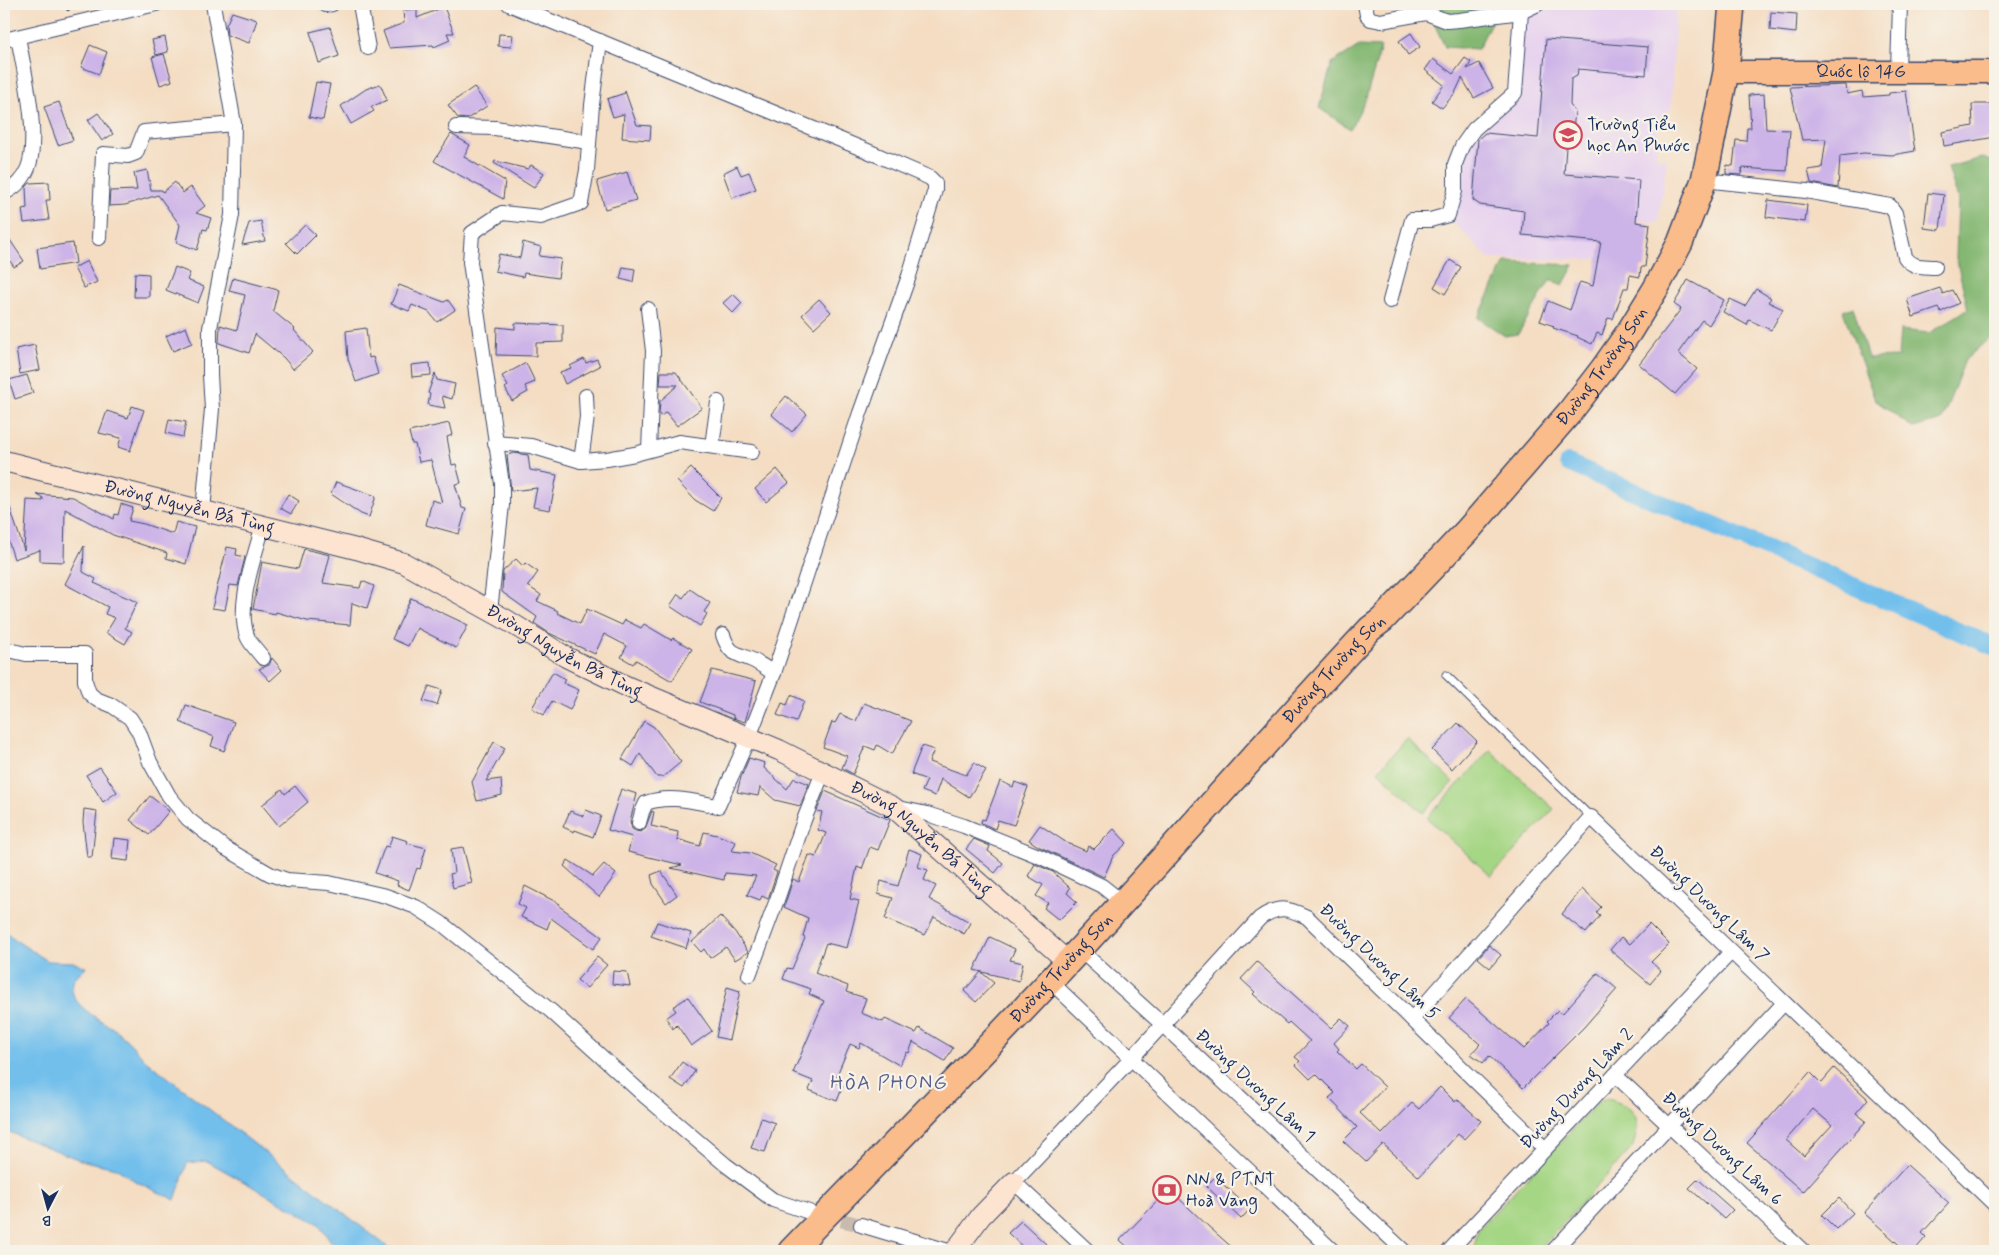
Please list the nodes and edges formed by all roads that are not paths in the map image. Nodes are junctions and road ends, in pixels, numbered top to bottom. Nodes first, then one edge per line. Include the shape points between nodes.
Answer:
1 (156, 4) edge
2 (213, 4) edge
3 (360, 4) edge
4 (509, 4) edge
5 (1365, 4) edge
6 (1538, 4) edge
7 (1732, 4) edge
8 (1900, 4) edge
9 (1521, 12) junction
10 (18, 37) junction
11 (4, 40) edge
12 (600, 41) junction
13 (368, 48) dead end
14 (1898, 71) junction
15 (1726, 72) junction
16 (1995, 72) edge
17 (234, 124) junction
18 (456, 127) dead end
19 (589, 142) junction
20 (1704, 180) junction
21 (4, 193) edge
22 (99, 238) dead end
23 (1935, 267) dead end
24 (1390, 300) dead end
25 (648, 309) dead end
26 (586, 396) dead end
27 (718, 402) dead end
28 (495, 443) junction
29 (712, 446) junction
30 (649, 450) junction
31 (752, 452) dead end
32 (4, 461) edge
33 (580, 461) junction
34 (203, 511) junction
35 (263, 525) junction
36 (490, 611) junction
37 (723, 635) dead end
38 (4, 649) edge
39 (263, 658) dead end
40 (774, 673) junction
41 (1446, 675) dead end
42 (749, 737) junction
43 (823, 772) junction
44 (893, 807) junction
45 (1591, 817) junction
46 (639, 823) dead end
47 (1122, 902) junction
48 (1731, 952) junction
49 (1074, 956) junction
50 (749, 975) dead end
51 (1050, 981) junction
52 (1784, 1003) junction
53 (1412, 1019) junction
54 (1162, 1024) junction
55 (1131, 1059) junction
56 (1615, 1075) junction
57 (1669, 1126) junction
58 (1545, 1149) junction
59 (1014, 1182) junction
60 (1995, 1205) edge
61 (809, 1212) tunnel mouth
62 (861, 1225) tunnel mouth
63 (791, 1251) edge
64 (948, 1251) edge
65 (955, 1251) edge
66 (1088, 1251) edge
67 (1333, 1251) edge
68 (1404, 1251) edge
69 (1449, 1251) edge
70 (1553, 1251) edge
71 (1803, 1251) edge

1 - 10 street
2 - 17 street
3 - 13 street
4 - 12 street
5 - 9 street via 1367,15 1381,21 1426,13 1447,20
6 - 9 street
7 - 15 highway, Đường Trường Sơn
8 - 14 street
9 - 24 street via 1515,93 1474,129 1462,146 1455,164 1455,191 1448,215 1412,220
10 - 11 street
10 - 21 street via 32,143 28,168 21,181
12 - 19 street
12 - 40 street via 870,152 935,183 909,276
14 - 15 main road, Quốc lộ 14G
14 - 16 main road, Quốc lộ 14G
15 - 20 highway, Đường Trường Sơn
17 - 22 street via 144,132 136,153 128,156 103,154
17 - 34 street via 232,215 210,328 212,409
18 - 19 street via 495,128
19 - 28 street via 580,203 541,217 502,213 472,233 470,262
20 - 23 street via 1806,191 1890,206 1896,213 1908,262 1913,266
20 - 47 highway, Đường Trường Sơn via 1680,243 1630,332 1569,413 1468,530 1370,629
25 - 30 street via 653,351
26 - 33 street via 587,417
27 - 29 street
28 - 33 street via 531,446
28 - 36 street via 502,505
29 - 30 street via 679,442
29 - 31 street
30 - 33 street
32 - 34 main road, Đường Nguyễn Bá Tùng
34 - 35 main road, Đường Nguyễn Bá Tùng
35 - 36 main road, Đường Nguyễn Bá Tùng via 404,564
35 - 39 street via 245,594 244,616 248,638
36 - 42 main road, Đường Nguyễn Bá Tùng via 566,657 619,683
37 - 40 street via 728,649 734,654 753,660
38 - 61 street via 36,654 85,654 85,681 89,692 96,700 111,704 130,718 169,796 188,818 225,848 287,880 329,883 386,896 416,907 442,923 551,1011 726,1165 773,1200
40 - 42 street
41 - 45 lane
42 - 43 main road, Đường Nguyễn Bá Tùng
42 - 46 street via 718,806 677,799 651,801 646,803
43 - 44 main road, Đường Nguyễn Bá Tùng
43 - 50 street
44 - 47 street via 964,826 1041,857 1102,886
44 - 49 main road, Đường Nguyễn Bá Tùng
45 - 48 street, Đường Dương Lâm 7
45 - 53 street
47 - 49 highway, Đường Trường Sơn
48 - 52 street, Đường Dương Lâm 7
48 - 56 street, Đường Dương Lâm 2
49 - 51 highway, Đường Trường Sơn
49 - 54 street, Đường Dương Lâm 1
51 - 55 street
51 - 63 highway, Đường Trường Sơn
52 - 57 street
52 - 60 street, Đường Dương Lâm 7
53 - 54 street, Đường Dương Lâm 5 via 1307,917 1290,909 1273,910 1260,918
53 - 58 street, Đường Dương Lâm 5
54 - 55 street, Đường Dương Lâm 5
54 - 68 street, Đường Dương Lâm 1
55 - 59 street, Đường Dương Lâm 5
55 - 67 street
56 - 57 street, Đường Dương Lâm 6
56 - 58 street, Đường Dương Lâm 2
57 - 70 street
57 - 71 street, Đường Dương Lâm 6
58 - 69 street, Đường Dương Lâm 2
59 - 65 main road via 981,1216
59 - 66 street
62 - 64 street

